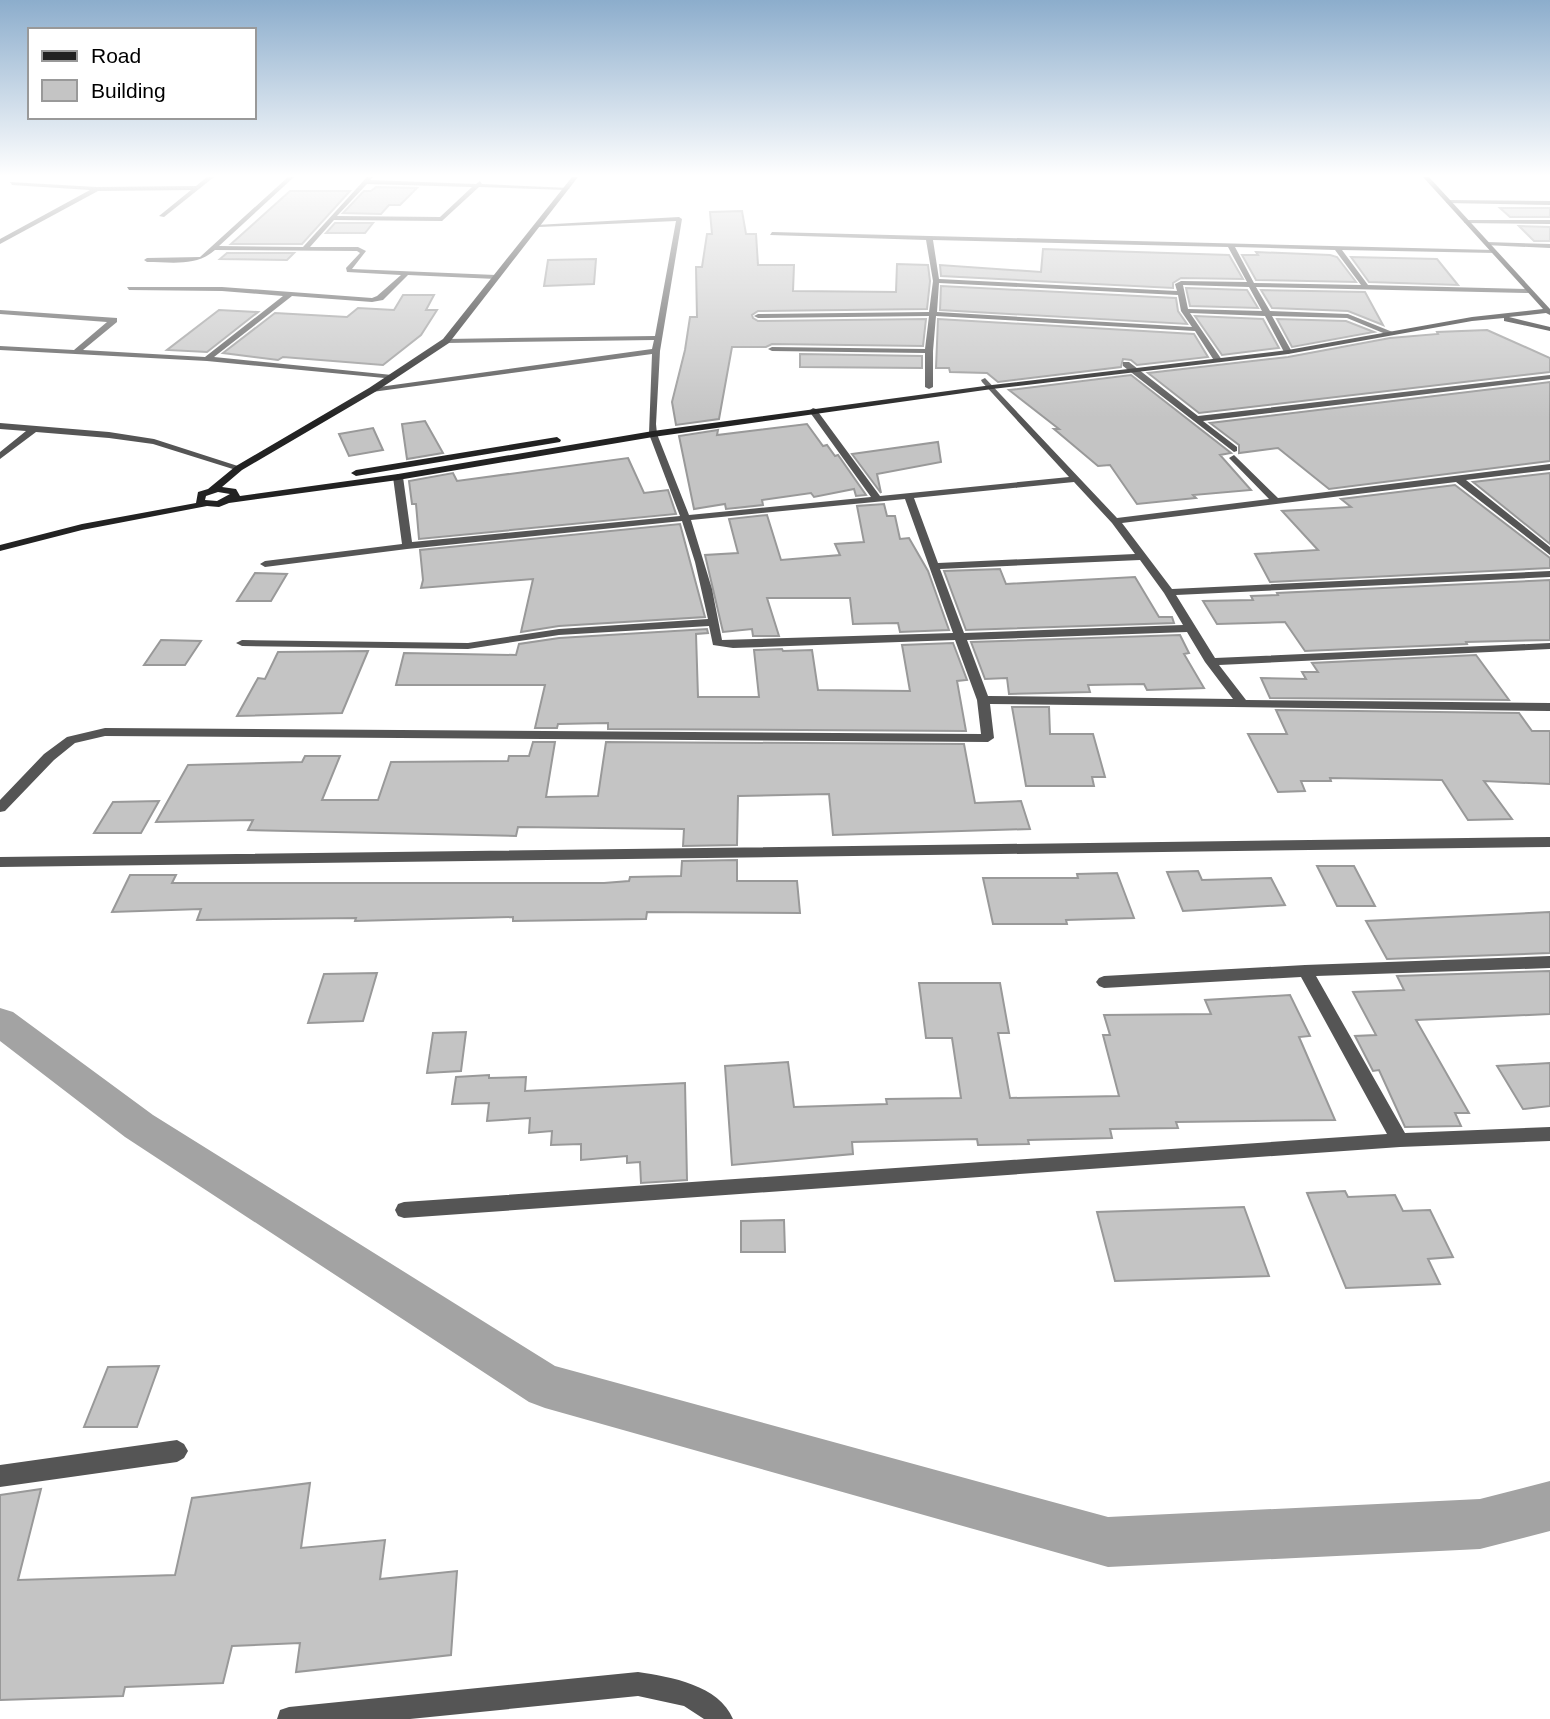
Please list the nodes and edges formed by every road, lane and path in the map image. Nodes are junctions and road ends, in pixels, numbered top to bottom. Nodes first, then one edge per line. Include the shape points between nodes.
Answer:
1 (203, 257) edge
2 (360, 257) edge
3 (512, 257) edge
4 (673, 257) edge
5 (932, 257) edge
6 (1236, 257) edge
7 (1344, 257) edge
8 (1499, 257) edge
9 (147, 260) dead end
10 (406, 274) junction
11 (496, 277) junction
12 (936, 281) junction
13 (1249, 283) junction
14 (1365, 286) junction
15 (129, 288) dead end
16 (1528, 291) junction
17 (1181, 293) junction
18 (290, 294) junction
19 (1185, 310) junction
20 (1547, 311) edge
21 (0, 312) edge
22 (1266, 313) junction
23 (934, 314) junction
24 (758, 316) dead end
25 (1493, 316) junction
26 (1382, 328) junction
27 (1195, 329) junction
28 (1550, 329) edge
29 (1391, 333) junction
30 (659, 338) junction
31 (446, 341) junction
32 (0, 348) edge
33 (1286, 348) junction
34 (772, 349) dead end
35 (77, 351) junction
36 (656, 351) junction
37 (929, 351) junction
38 (1215, 357) junction
39 (207, 359) junction
40 (1126, 364) junction
41 (1135, 371) junction
42 (392, 377) junction
43 (1550, 377) edge
44 (989, 384) junction
45 (929, 387) junction
46 (372, 390) junction
47 (813, 411) junction
48 (1196, 419) junction
49 (0, 426) edge
50 (35, 428) junction
51 (652, 429) junction
52 (0, 456) edge
53 (1550, 467) edge
54 (239, 468) junction
55 (398, 477) junction
56 (1457, 478) junction
57 (1074, 479) junction
58 (328, 482) junction
59 (908, 495) junction
60 (205, 496) junction
61 (232, 496) junction
62 (877, 498) junction
63 (1276, 501) junction
64 (687, 518) junction
65 (1115, 521) junction
66 (80, 524) junction
67 (0, 539) edge
68 (407, 546) junction
69 (0, 548) edge
70 (1550, 552) edge
71 (1144, 557) junction
72 (265, 564) dead end
73 (935, 566) junction
74 (1550, 574) edge
75 (1169, 592) junction
76 (714, 622) junction
77 (1191, 628) junction
78 (962, 638) junction
79 (242, 643) dead end
80 (1550, 646) edge
81 (1211, 662) junction
82 (983, 701) junction
83 (1242, 703) junction
84 (1550, 707) edge
85 (0, 808) edge
86 (1550, 842) edge
87 (0, 862) edge
88 (1550, 962) edge
89 (1305, 971) junction
90 (1104, 982) dead end
91 (1550, 1134) edge
92 (1400, 1140) junction
93 (404, 1210) dead end
94 (177, 1451) dead end
95 (0, 1476) edge
96 (289, 1719) edge
97 (722, 1719) edge

1 - 9 street
2 - 10 street via 349,271
3 - 11 street
4 - 30 street
5 - 12 street
6 - 13 street
7 - 14 street
8 - 16 street
10 - 11 street
10 - 18 street via 377,299
11 - 31 street
12 - 17 street
12 - 23 street
13 - 14 street
13 - 17 street via 1185,281 1179,284
13 - 22 street
14 - 16 street
15 - 18 street
16 - 20 street
17 - 19 street
18 - 39 street
19 - 22 street
19 - 27 street
20 - 25 street
20 - 26 street via 1479,313
21 - 35 street via 114,320
22 - 26 street via 1348,316
22 - 33 street
23 - 24 street
23 - 27 street
23 - 37 street
25 - 28 street
25 - 29 street
26 - 29 street
26 - 33 street
27 - 38 street
29 - 33 street
30 - 31 street
30 - 36 street
31 - 42 street
32 - 35 street
33 - 38 street
34 - 37 street
35 - 39 street
36 - 46 street
36 - 51 street
37 - 45 street
38 - 40 street
38 - 41 street
39 - 42 street
40 - 41 street
40 - 44 street
41 - 44 street
41 - 48 street
42 - 46 street
43 - 48 street
44 - 45 street
44 - 47 street
44 - 57 street
45 - 51 street
46 - 54 street
47 - 51 street
47 - 62 street
48 - 63 street
49 - 50 street
50 - 52 street
50 - 54 street via 154,442
51 - 55 street
51 - 58 street
51 - 64 street
53 - 56 street
54 - 60 street
55 - 58 street
55 - 68 street
56 - 63 street
56 - 70 street
57 - 59 street
57 - 65 street
58 - 61 street
59 - 62 street
59 - 73 street
60 - 61 street
60 - 61 street via 214,505
60 - 66 street
62 - 64 street
63 - 65 street
64 - 68 street
64 - 76 street
65 - 71 street
66 - 67 street
66 - 69 street
68 - 72 street
71 - 73 street
71 - 75 street
73 - 78 street
74 - 75 street
75 - 77 street
76 - 78 street via 717,643 733,645
76 - 79 street via 559,632 468,646
77 - 78 street
77 - 81 street
78 - 82 street
80 - 81 street
81 - 83 street
82 - 83 street
82 - 85 street via 988,738 105,732 71,740
83 - 84 street
86 - 87 street
88 - 89 street
89 - 90 street
89 - 92 street
91 - 92 street
92 - 93 street
94 - 95 street
96 - 97 street via 638,1684 672,1689 710,1706

